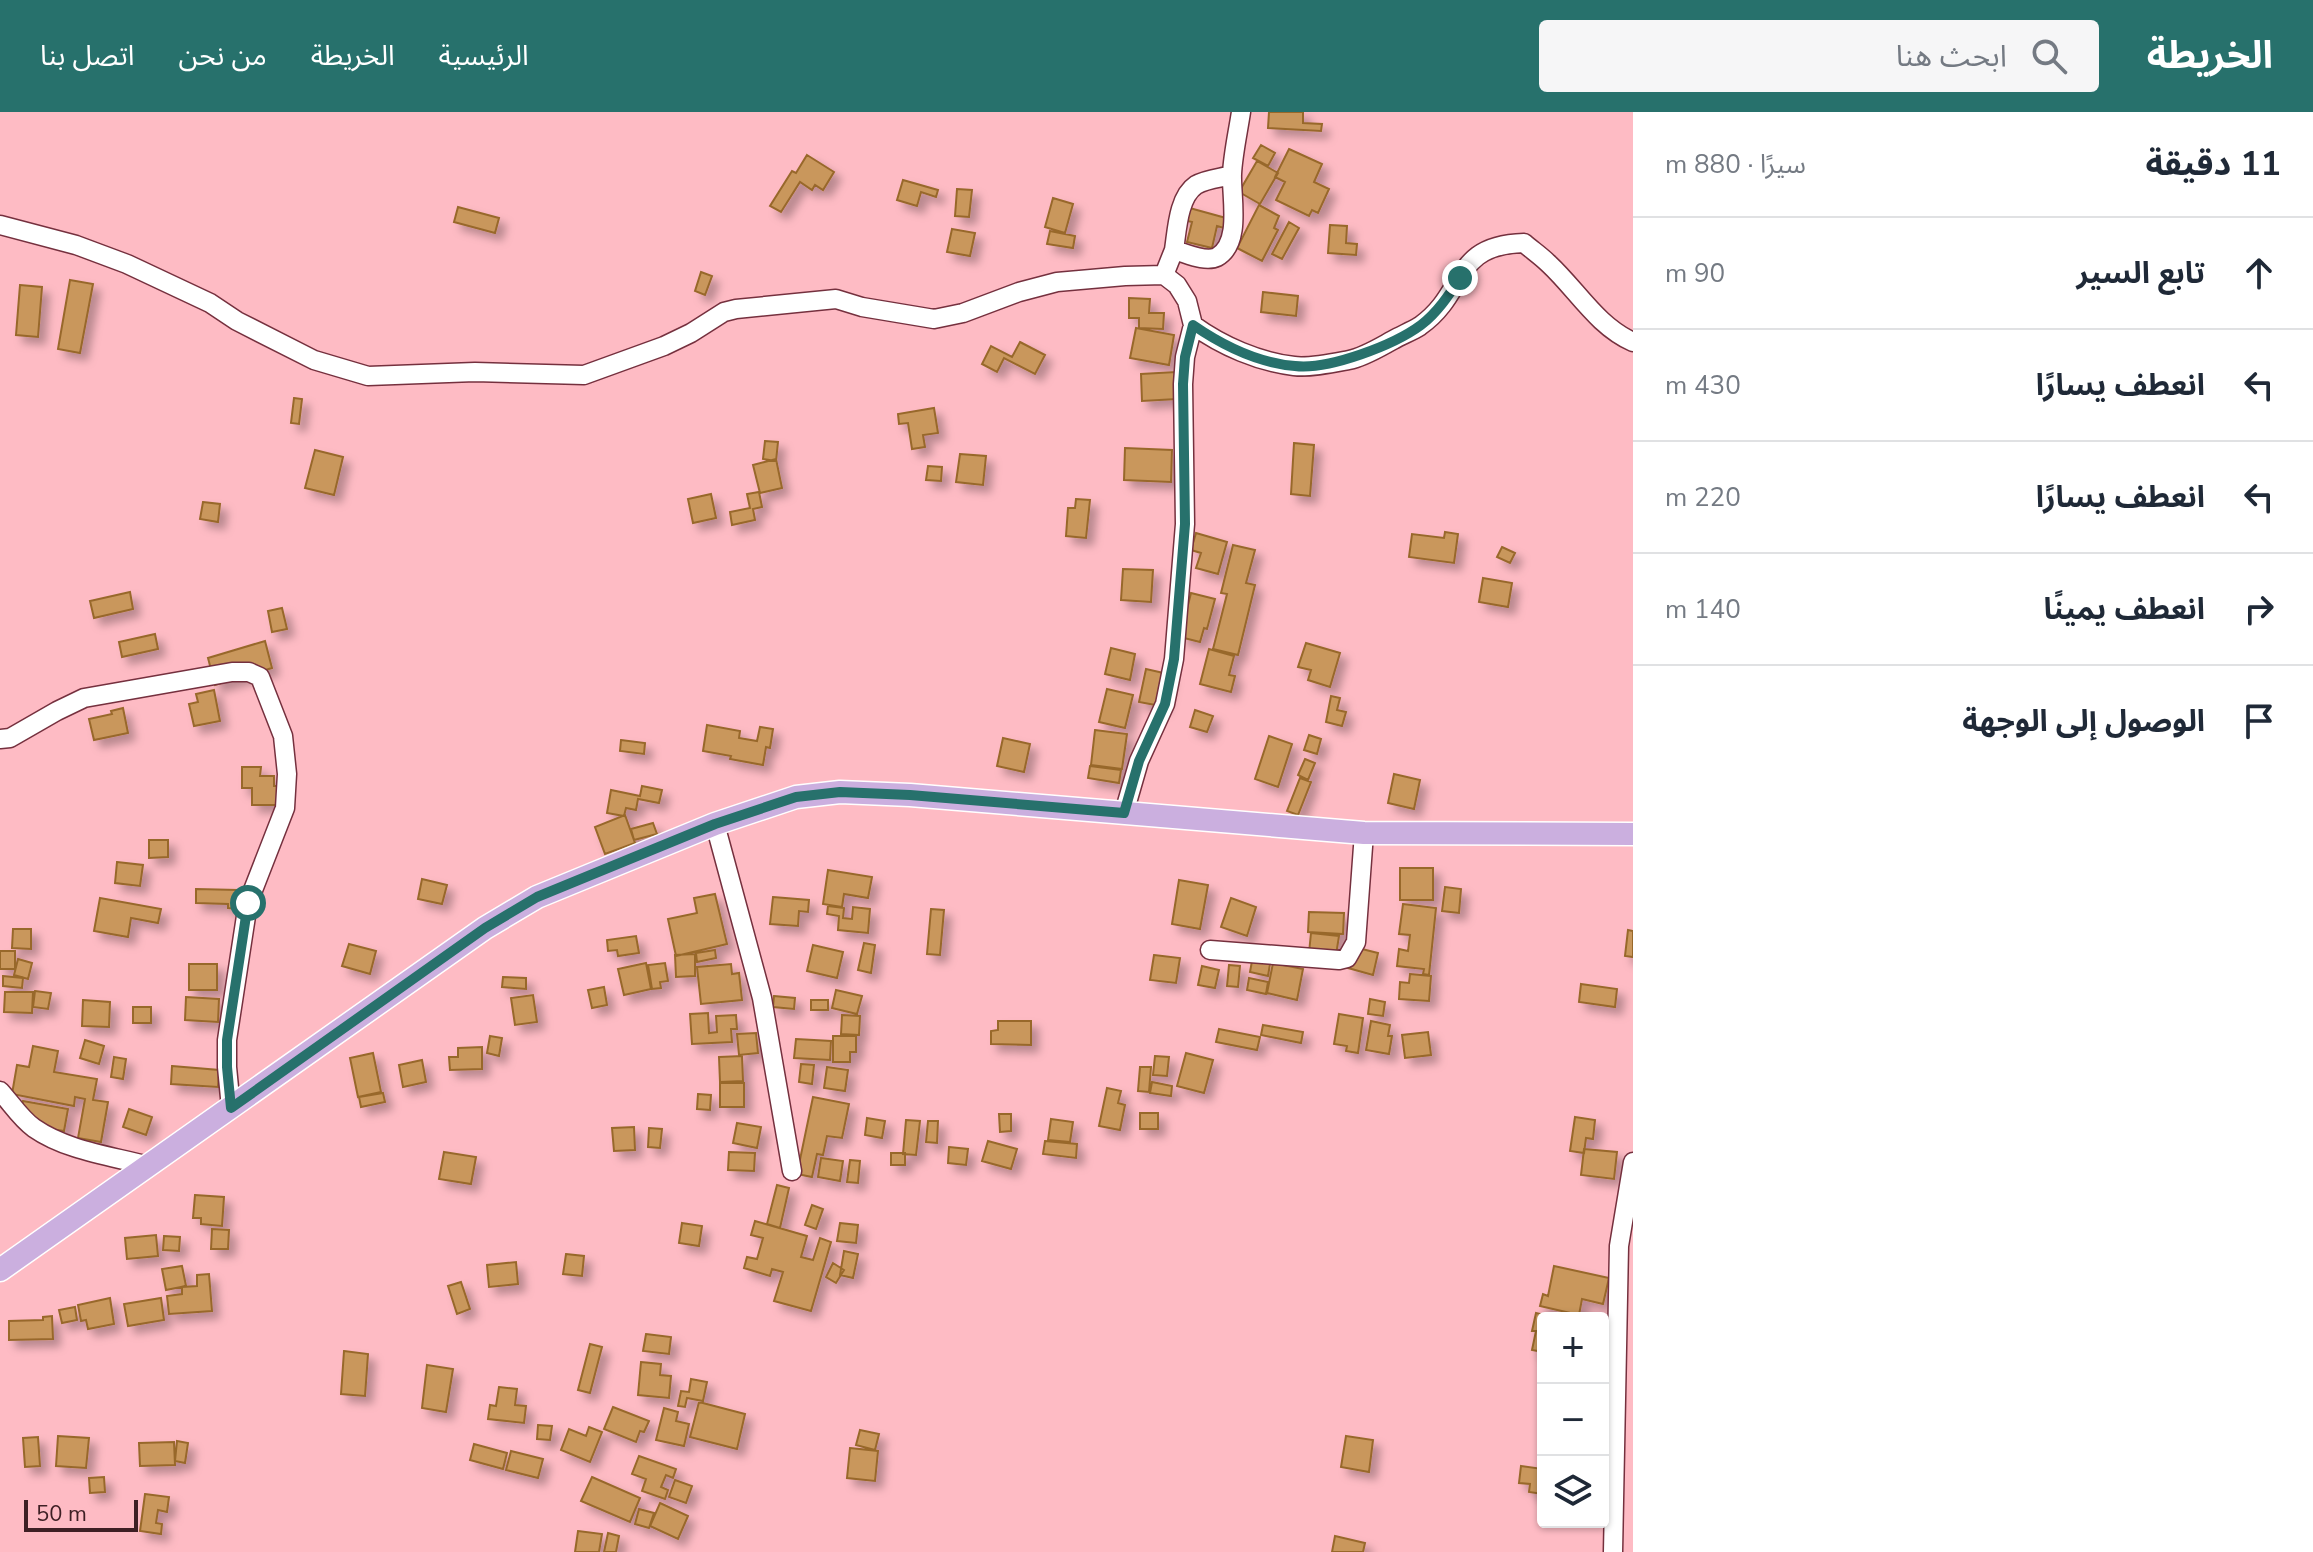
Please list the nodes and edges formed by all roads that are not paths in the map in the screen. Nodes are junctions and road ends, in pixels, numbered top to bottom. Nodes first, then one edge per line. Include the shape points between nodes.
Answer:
1 (1241, 112) edge
2 (1232, 175) junction
3 (0, 225) edge
4 (1174, 250) junction
5 (1164, 275) junction
6 (1193, 325) junction
7 (1633, 342) edge
8 (0, 739) edge
9 (1124, 813) junction
10 (715, 824) junction
11 (1364, 833) junction
12 (1633, 834) edge
13 (1210, 950) dead end
14 (0, 1091) edge
15 (231, 1108) junction
16 (1633, 1162) edge
17 (149, 1166) junction
18 (792, 1171) dead end
19 (0, 1270) edge
20 (1613, 1552) edge

1 - 2 street
2 - 4 street via 1194,186 1187,194
2 - 4 street via 1235,204 1226,249 1208,259
3 - 5 street via 127,264 314,360 368,376 584,375 664,346 736,309 836,299 934,319 1057,282
4 - 5 street
5 - 6 street via 1187,301
6 - 7 street via 1250,355 1297,367 1351,360 1421,325 1483,250 1524,243 1610,328
6 - 9 street via 1183,384 1185,524 1174,659 1165,704 1139,761
8 - 15 street via 84,698 232,672 260,677 283,736 285,808 248,903 227,1040
9 - 10 main road via 840,792 796,797
9 - 11 main road
10 - 15 main road via 537,897
10 - 18 street via 762,998
11 - 12 main road
11 - 13 street via 1356,942 1347,958
14 - 17 street via 32,1127 48,1136
15 - 17 main road
16 - 20 street via 1619,1246
17 - 19 main road

